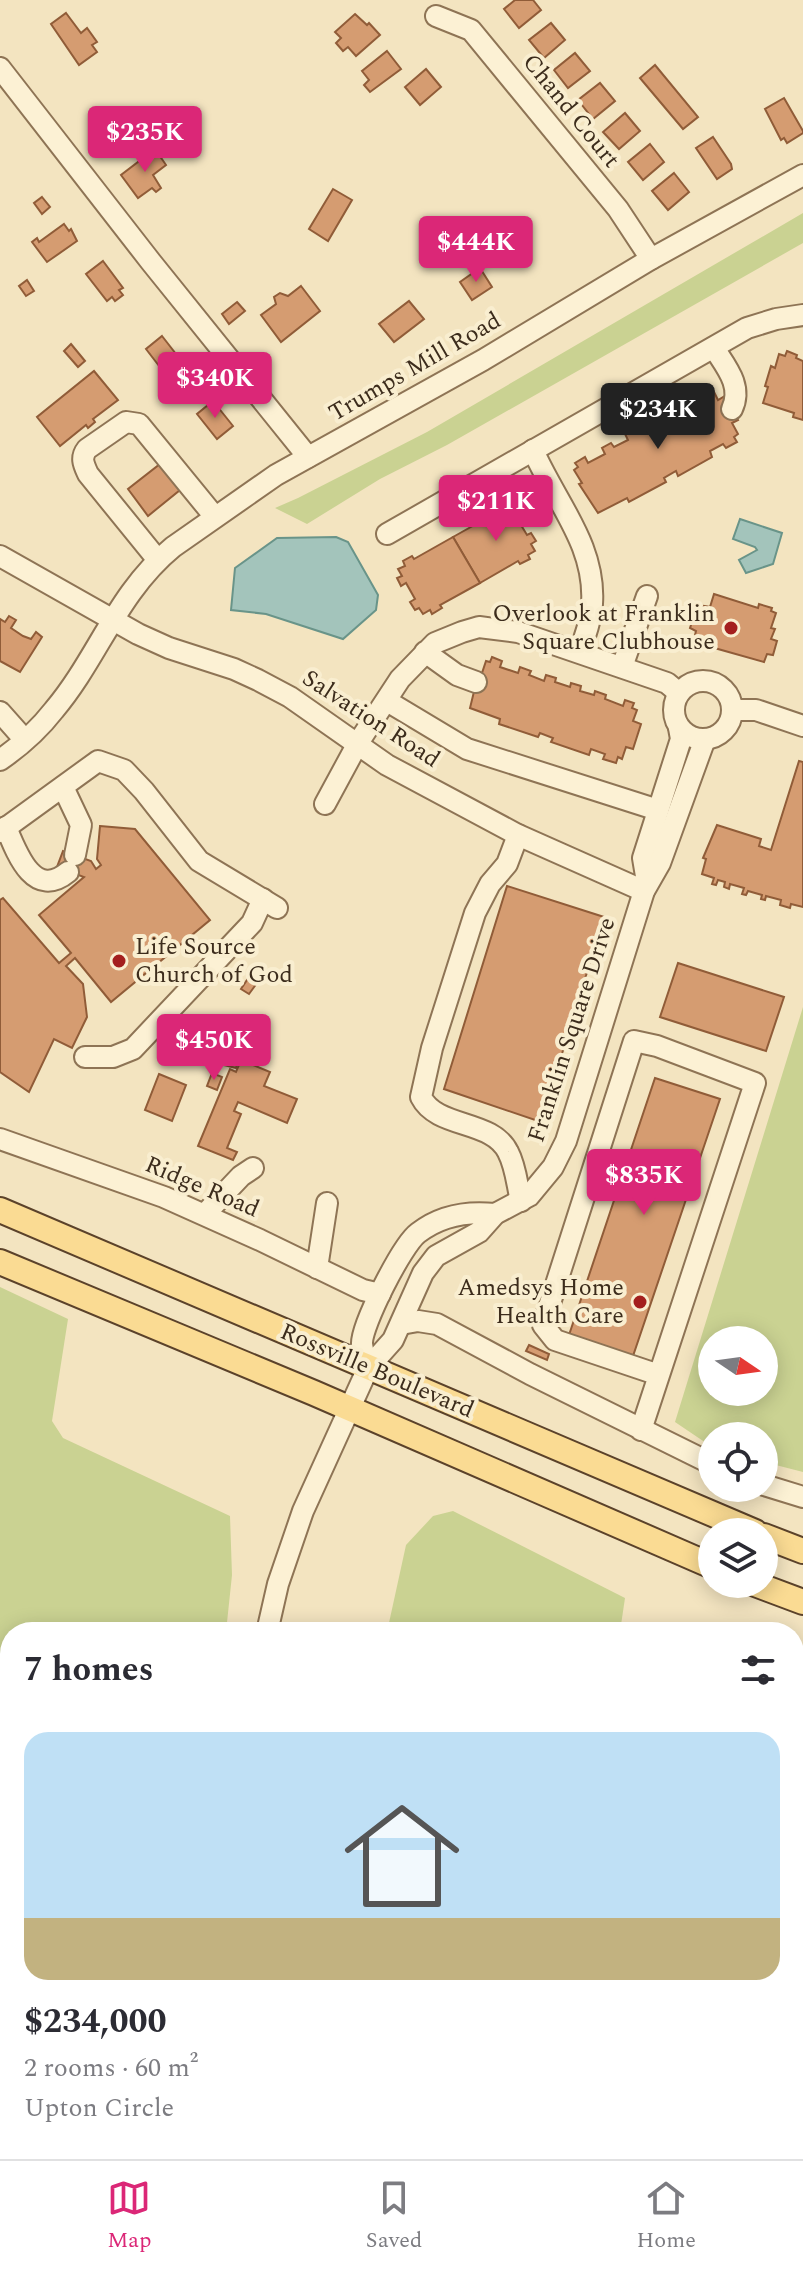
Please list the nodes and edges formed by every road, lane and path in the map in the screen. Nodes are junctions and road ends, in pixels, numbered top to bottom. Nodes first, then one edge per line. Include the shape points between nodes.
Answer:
1 (436, 16) dead end
2 (0, 68) edge
3 (803, 175) edge
4 (651, 259) junction
5 (803, 315) edge
6 (714, 348) junction
7 (732, 409) dead end
8 (533, 450) junction
9 (308, 457) junction
10 (215, 517) junction
11 (387, 534) dead end
12 (0, 556) edge
13 (157, 559) junction
14 (647, 596) dead end
15 (110, 620) junction
16 (425, 652) junction
17 (580, 652) junction
18 (622, 667) junction
19 (476, 682) dead end
20 (679, 693) junction
21 (387, 701) junction
22 (732, 710) junction
23 (0, 712) edge
24 (803, 726) edge
25 (679, 728) junction
26 (24, 739) junction
27 (705, 739) junction
28 (358, 743) junction
29 (0, 760) edge
30 (63, 787) junction
31 (325, 804) dead end
32 (658, 810) junction
33 (3, 830) edge
34 (518, 835) junction
35 (646, 886) junction
36 (602, 1030) junction
37 (634, 1041) junction
38 (85, 1057) dead end
39 (0, 1139) edge
40 (253, 1168) dead end
41 (521, 1201) junction
42 (327, 1203) dead end
43 (0, 1210) edge
44 (205, 1214) junction
45 (495, 1214) junction
46 (0, 1262) edge
47 (317, 1268) junction
48 (380, 1294) junction
49 (401, 1324) junction
50 (368, 1368) junction
51 (659, 1375) junction
52 (349, 1410) junction
53 (641, 1430) junction
54 (698, 1457) edge
55 (778, 1489) edge
56 (803, 1497) edge
57 (722, 1518) edge
58 (778, 1541) edge
59 (803, 1551) edge
60 (698, 1560) edge
61 (778, 1593) edge
62 (803, 1602) edge
63 (270, 1622) edge

1 - 4 street, Chand Court via 471,30 618,209
2 - 9 street
3 - 4 street, Trumps Mill Road
4 - 9 street, Trumps Mill Road
5 - 6 street via 747,328
6 - 7 street via 736,385
6 - 8 street
8 - 11 street
8 - 17 street via 587,551 592,607
9 - 10 street, Trumps Mill Road
10 - 13 street, Trumps Mill Road
10 - 13 street via 139,424 126,422 87,449 83,462 88,474
12 - 15 street, Salvation Road
13 - 15 street, Trumps Mill Road
14 - 18 street
15 - 26 street, Trumps Mill Road via 53,712
15 - 28 street, Salvation Road via 258,680
16 - 17 street via 479,627 518,632
16 - 19 street
16 - 21 street
17 - 18 street
18 - 20 street via 667,683
20 - 22 street via 694,682 712,682 727,693
20 - 25 street via 673,710
21 - 28 street
21 - 32 street via 467,749
22 - 24 street via 756,710
22 - 27 street via 727,727
23 - 26 street
25 - 27 street
25 - 32 street, Franklin Square Drive via 681,739
26 - 29 street, Trumps Mill Road
27 - 35 street, Franklin Square Drive via 660,863
28 - 31 street
28 - 34 street, Salvation Road via 387,765
30 - 33 street
30 - 33 street via 81,825 72,863 57,881 21,864
30 - 38 street via 98,761 124,770 199,861 270,904 133,1049 113,1057
32 - 35 street, Franklin Square Drive via 643,858
34 - 35 street, Salvation Road
34 - 41 street via 507,864 475,913 421,1097 432,1112 502,1143
35 - 36 street, Franklin Square Drive
36 - 37 street
36 - 41 street, Franklin Square Drive via 566,1141 541,1183
37 - 51 street via 543,1325 555,1340
37 - 51 street via 755,1083
39 - 44 street, Ridge Road
40 - 44 street
41 - 45 street, Franklin Square Drive
42 - 47 street
43 - 50 main road, Rossville Boulevard
44 - 47 street, Ridge Road
45 - 48 street, Franklin Square Drive via 457,1214 416,1234
45 - 49 street, Franklin Square Drive via 479,1232 436,1256
46 - 52 main road, Rossville Boulevard
47 - 48 street, Ridge Road
48 - 50 street, Franklin Square Drive via 361,1340
49 - 50 street, Franklin Square Drive
49 - 53 street via 437,1324
50 - 52 street, Franklin Square Drive
50 - 57 main road, Rossville Boulevard
51 - 53 street
52 - 60 main road, Rossville Boulevard
52 - 63 street, Franklin Square Drive via 303,1511
53 - 54 street
55 - 56 street
58 - 59 main road
61 - 62 main road

